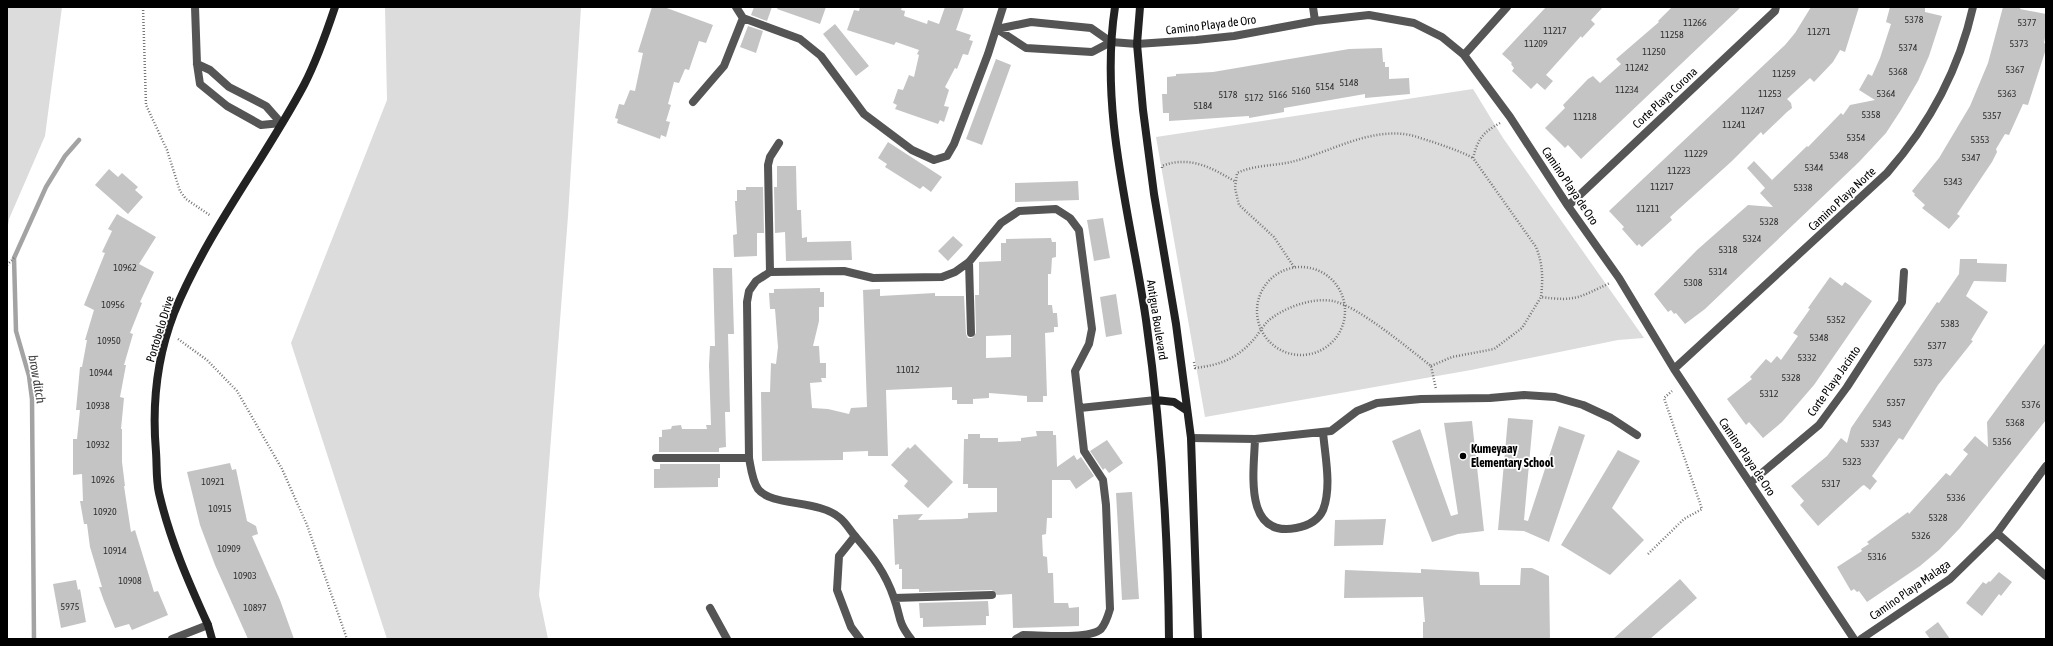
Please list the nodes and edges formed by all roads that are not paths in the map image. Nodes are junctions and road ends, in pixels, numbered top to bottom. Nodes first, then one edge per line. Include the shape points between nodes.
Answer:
1 (195, 7) edge
2 (335, 7) edge
3 (736, 7) edge
4 (1003, 7) edge
5 (1115, 7) edge
6 (1140, 7) edge
7 (1313, 7) edge
8 (1508, 7) edge
9 (1776, 7) edge
10 (1973, 7) edge
11 (743, 18) junction
12 (1315, 21) junction
13 (997, 29) junction
14 (1111, 42) junction
15 (1137, 44) junction
16 (1464, 55) junction
17 (197, 64) junction
18 (693, 102) dead end
19 (281, 123) junction
20 (780, 143) dead end
21 (1568, 206) junction
22 (969, 262) junction
23 (770, 272) junction
24 (1904, 272) dead end
25 (971, 333) dead end
26 (1674, 369) junction
27 (1156, 400) junction
28 (1080, 408) junction
29 (1186, 410) junction
30 (1323, 432) junction
31 (1637, 435) dead end
32 (1191, 438) junction
33 (1256, 439) junction
34 (656, 458) dead end
35 (749, 458) junction
36 (2046, 466) edge
37 (1750, 483) junction
38 (1997, 533) junction
39 (855, 536) junction
40 (2046, 576) edge
41 (992, 595) dead end
42 (894, 598) junction
43 (710, 608) dead end
44 (208, 625) junction
45 (1169, 635) edge
46 (172, 639) edge
47 (212, 639) edge
48 (727, 639) edge
49 (860, 639) edge
50 (911, 639) edge
51 (1016, 639) edge
52 (1175, 639) edge
53 (1198, 639) edge
54 (1854, 639) edge
55 (1861, 639) edge

1 - 17 street
2 - 19 main road, Portobelo Drive via 320,52
3 - 11 street
4 - 13 street
5 - 14 main road, Antigua Boulevard
6 - 15 main road, Antigua Boulevard
7 - 12 street
8 - 16 street
9 - 21 street, Corte Playa Corona via 1775,11
10 - 26 street, Camino Playa Norte via 1963,44 1945,89 1930,117 1904,154 1887,174
11 - 13 street via 800,39 821,56 864,114 912,150 934,160 946,156 954,144
11 - 18 street via 724,66
12 - 15 street, Camino Playa de Oro via 1234,36
12 - 16 street, Camino Playa de Oro via 1369,15 1398,18 1442,37
13 - 14 street via 1031,22 1091,28
13 - 14 street via 1026,48 1092,52
14 - 15 street, Camino Playa de Oro
14 - 27 main road, Antigua Boulevard via 1109,76 1114,125
15 - 29 main road, Antigua Boulevard via 1154,194 1176,324
16 - 21 street, Camino Playa de Oro via 1510,117
17 - 19 street via 210,70 229,86 266,106
17 - 19 street via 200,84 227,106 261,125
19 - 44 main road, Portobelo Drive via 191,275 174,315 161,360 155,397 154,428 159,491 175,549
20 - 23 street via 770,157 768,165
21 - 26 street, Camino Playa de Oro via 1619,278
22 - 23 street via 942,277 873,278 844,271
22 - 25 street
22 - 28 street via 1001,223 1019,211 1056,210 1070,218 1079,230 1092,329 1089,344 1075,371
23 - 35 street via 756,281 749,291 747,302
24 - 37 street, Corte Playa Jacinto via 1902,302 1847,387 1819,424
26 - 37 street, Camino Playa de Oro
27 - 28 street
27 - 29 main road via 1174,402
27 - 45 main road, Antigua Boulevard
28 - 51 street via 1084,452 1103,480 1110,609 1100,630 1089,635 1023,635
29 - 32 main road, Antigua Boulevard
30 - 31 street via 1331,431 1357,411 1377,403 1524,394 1555,397 1583,405 1611,418
30 - 33 street
30 - 33 street via 1327,488 1322,511 1305,527 1293,529 1268,524 1261,517 1253,482
32 - 33 street
32 - 53 main road, Antigua Boulevard
34 - 35 street
35 - 39 street via 752,476 764,495 774,499 821,506 840,518
36 - 38 street, Camino Playa Malaga
37 - 54 street, Camino Playa de Oro
38 - 40 street
38 - 55 street, Camino Playa Malaga via 1950,579
39 - 42 street via 878,562
39 - 49 street via 839,556 837,590 851,627
41 - 42 street
42 - 50 street via 901,626
43 - 48 street
44 - 46 street
44 - 47 main road, Portobelo Drive
45 - 52 main road

